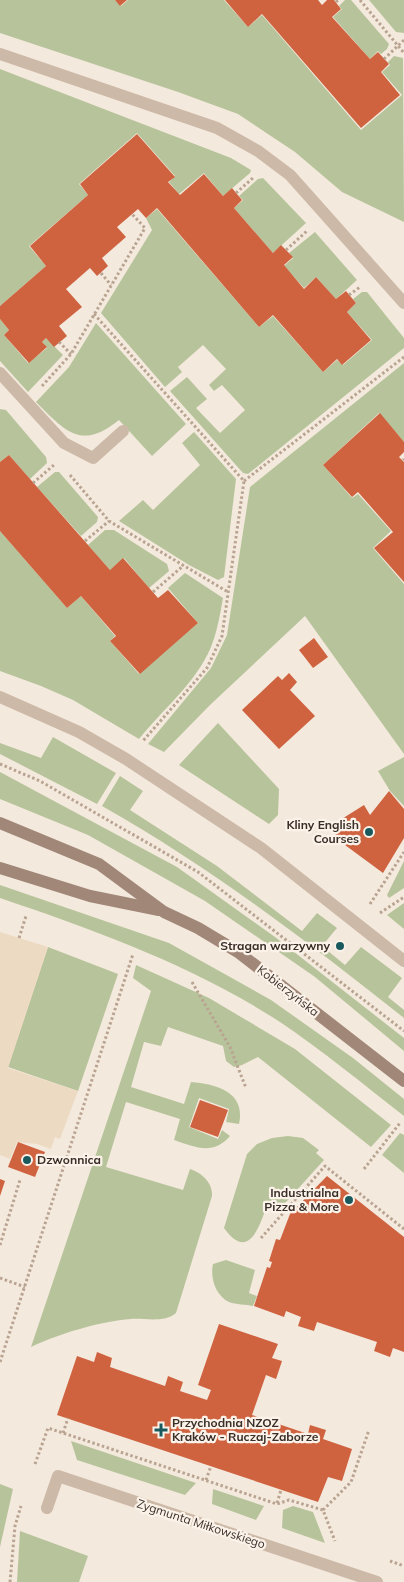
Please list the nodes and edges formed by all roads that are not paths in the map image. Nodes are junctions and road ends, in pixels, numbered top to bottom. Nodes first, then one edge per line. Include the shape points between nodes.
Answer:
1 (0, 54) edge
2 (404, 303) edge
3 (0, 373) edge
4 (123, 431) dead end
5 (0, 696) edge
6 (0, 823) edge
7 (0, 868) edge
8 (164, 912) junction
9 (404, 961) edge
10 (404, 1081) edge
11 (47, 1508) dead end
12 (376, 1582) edge

1 - 2 street via 218,128 258,151 290,175
3 - 4 street via 64,443 93,458
5 - 9 street via 38,712 126,759 261,848
6 - 8 street, Kobierzyńska via 99,864
7 - 8 street, Kobierzyńska via 90,896
8 - 10 street, Kobierzyńska via 238,952
11 - 12 street, Zygmunta Miłkowskiego via 58,1476

